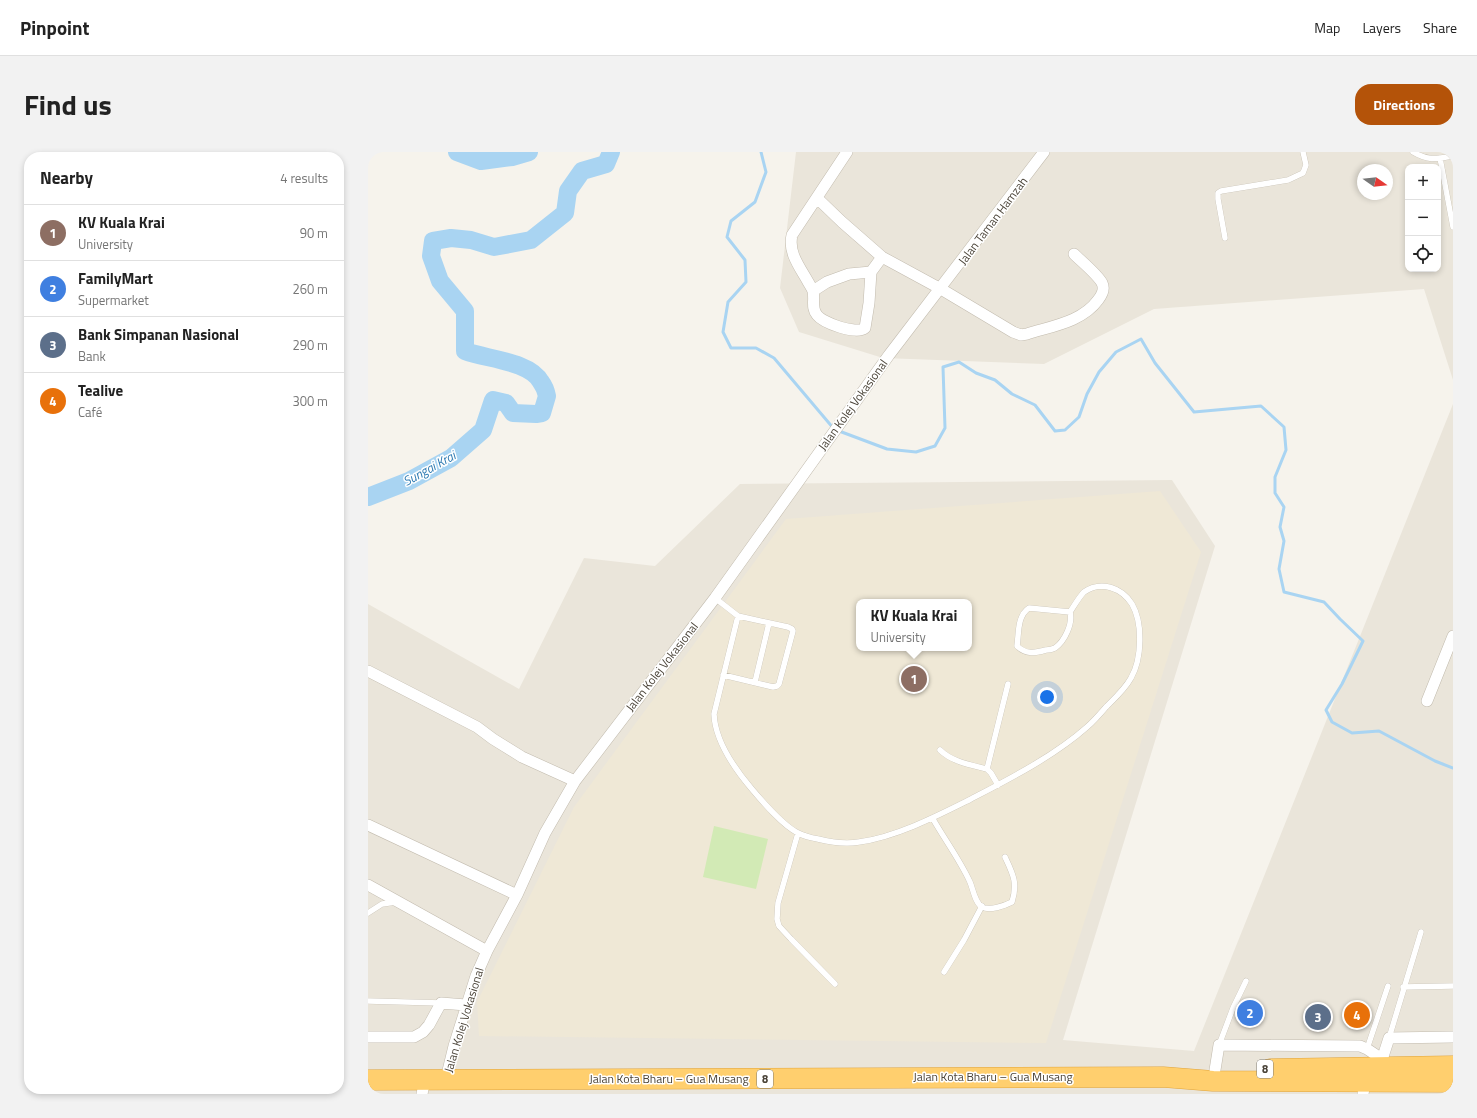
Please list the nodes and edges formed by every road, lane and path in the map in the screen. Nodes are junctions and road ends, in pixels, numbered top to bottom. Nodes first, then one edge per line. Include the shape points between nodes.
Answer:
1 (847, 152) edge
2 (1044, 152) edge
3 (1303, 152) edge
4 (1413, 152) edge
5 (1453, 156) edge
6 (1440, 158) junction
7 (817, 198) junction
8 (1453, 226) edge
9 (1225, 238) dead end
10 (1074, 254) dead end
11 (882, 258) junction
12 (871, 272) junction
13 (941, 289) junction
14 (813, 291) junction
15 (715, 598) junction
16 (1070, 612) junction
17 (738, 616) junction
18 (769, 623) junction
19 (1453, 636) edge
20 (368, 671) edge
21 (723, 675) junction
22 (755, 682) junction
23 (1008, 684) dead end
24 (1426, 701) dead end
25 (940, 750) dead end
26 (987, 769) junction
27 (575, 781) junction
28 (998, 785) junction
29 (933, 819) junction
30 (368, 825) edge
31 (798, 833) junction
32 (1005, 857) dead end
33 (368, 885) edge
34 (517, 895) junction
35 (398, 902) junction
36 (982, 906) junction
37 (368, 914) edge
38 (1421, 932) dead end
39 (486, 951) junction
40 (944, 972) dead end
41 (1246, 981) dead end
42 (835, 984) dead end
43 (1388, 986) dead end
44 (1453, 986) edge
45 (1404, 987) junction
46 (368, 1001) edge
47 (441, 1003) junction
48 (466, 1005) junction
49 (1453, 1036) edge
50 (368, 1038) edge
51 (1389, 1038) junction
52 (1219, 1044) junction
53 (1215, 1070) junction
54 (1372, 1071) edge
55 (1163, 1076) junction
56 (446, 1079) junction
57 (368, 1080) edge
58 (1452, 1080) edge
59 (424, 1087) edge

1 - 7 street
2 - 13 street, Jalan Taman Hamzah
3 - 9 lane via 1306,165 1303,173 1288,180 1218,193
4 - 6 lane via 1429,159
5 - 6 lane
6 - 8 lane
7 - 11 street
7 - 14 street via 792,235 790,244
10 - 13 street via 1101,282 1104,289 1100,297 1092,309 1078,318 1027,334 1013,332
11 - 12 street
11 - 13 street
12 - 14 street via 849,274 827,282
12 - 14 street via 866,324 862,330 853,330 823,321 816,314 812,304
13 - 15 street, Jalan Kolej Vokasional via 885,361
15 - 17 lane
15 - 27 street, Jalan Kolej Vokasional
16 - 16 lane via 1029,608 1024,611 1017,646 1021,651 1031,654 1055,648 1064,639 1070,625
16 - 28 lane via 1083,593 1093,587 1116,589 1127,596 1135,610 1139,625 1140,644 1132,677 1088,726 1061,747
17 - 18 lane
17 - 21 lane
18 - 22 lane
18 - 22 lane via 792,628 793,631 779,684 773,686
19 - 24 street
20 - 27 street via 477,727 522,757
21 - 22 lane
21 - 31 lane via 714,714 714,726 719,737 737,772 762,801
23 - 26 lane
25 - 26 lane via 952,759
26 - 28 lane
27 - 34 street, Jalan Kolej Vokasional via 546,833
28 - 29 lane
29 - 31 lane via 860,842 820,840
29 - 36 lane
30 - 34 street
31 - 42 lane via 778,903 777,919 779,926
32 - 36 lane via 1015,881 1012,902 989,908
33 - 35 street
34 - 39 street, Jalan Kolej Vokasional
35 - 37 lane via 382,904
35 - 39 street
36 - 40 lane
38 - 45 lane
39 - 48 street, Jalan Kolej Vokasional
41 - 52 lane
43 - 54 lane
44 - 45 lane
45 - 51 lane
46 - 47 lane
47 - 48 street
47 - 50 street via 429,1025 414,1037
48 - 56 street, Jalan Kolej Vokasional
49 - 51 street
51 - 54 street
52 - 53 street
52 - 54 street via 1360,1046
53 - 54 highway, Jalan Kota Bharu – Gua Musang / 8
53 - 55 highway, Jalan Kota Bharu – Gua Musang / 8
54 - 55 highway, Jalan Kota Bharu – Gua Musang / 8 via 1213,1081
54 - 58 highway, Jalan Kota Bharu – Gua Musang / 8
55 - 56 highway, Jalan Kota Bharu – Gua Musang / 8
56 - 59 highway, Jalan Kota Bharu – Gua Musang / 8
57 - 59 highway, Jalan Kota Bharu – Gua Musang / 8

